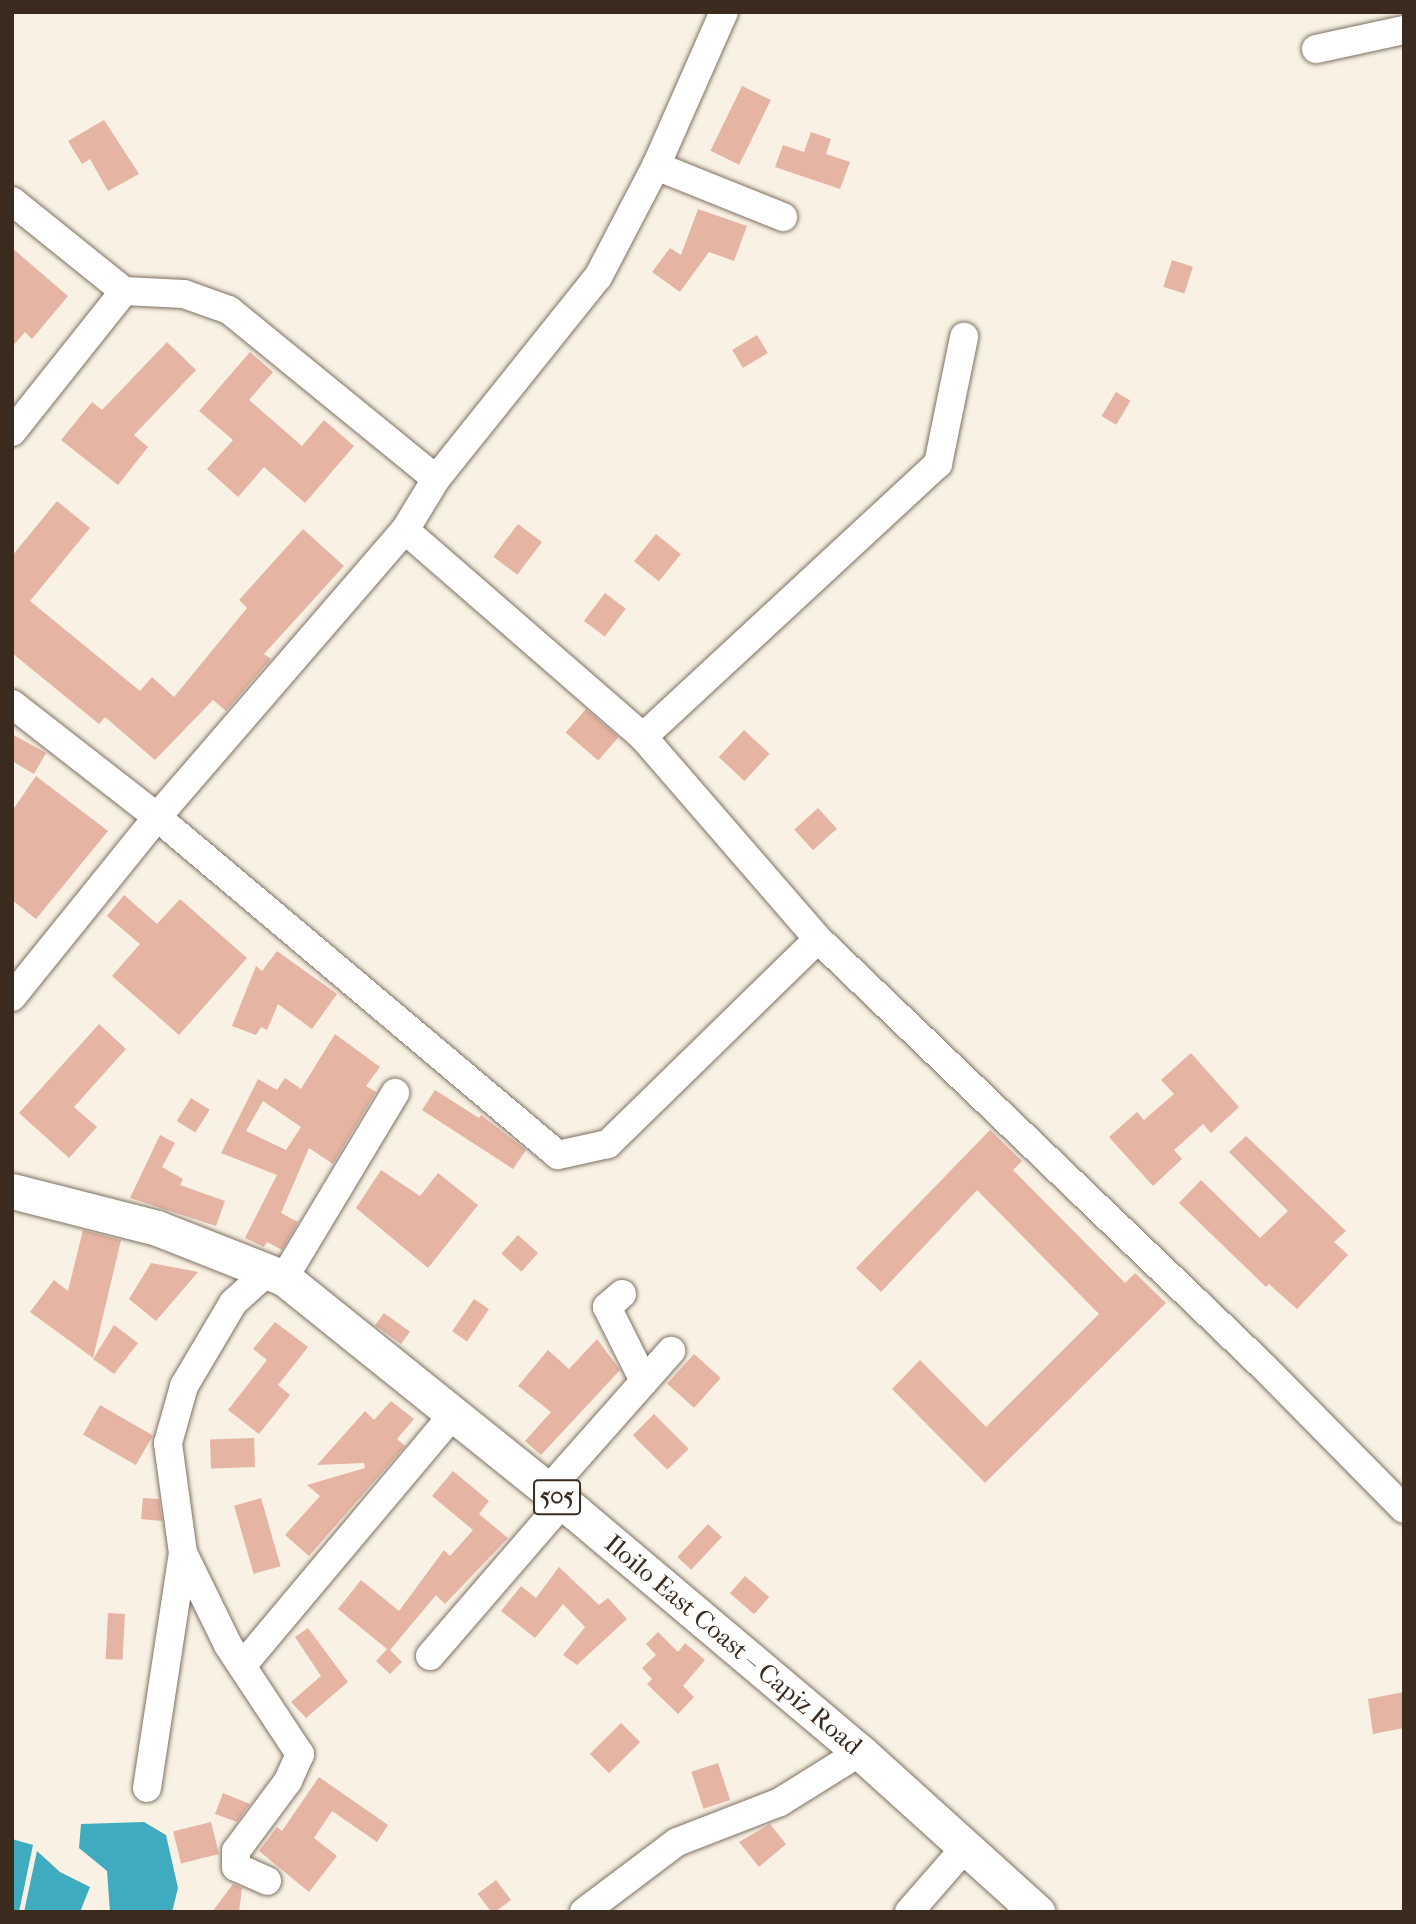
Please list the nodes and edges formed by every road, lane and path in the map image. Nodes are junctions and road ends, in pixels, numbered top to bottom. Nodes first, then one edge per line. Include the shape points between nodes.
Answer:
1 (724, 12) edge
2 (1404, 30) edge
3 (1316, 49) dead end
4 (656, 166) junction
5 (12, 201) edge
6 (783, 217) dead end
7 (124, 291) junction
8 (964, 337) dead end
9 (12, 432) edge
10 (436, 479) junction
11 (405, 530) junction
12 (12, 704) edge
13 (643, 737) junction
14 (157, 817) junction
15 (818, 939) junction
16 (12, 997) edge
17 (395, 1093) dead end
18 (12, 1191) edge
19 (276, 1275) junction
20 (622, 1294) dead end
21 (671, 1351) dead end
22 (644, 1381) junction
23 (454, 1413) junction
24 (556, 1496) junction
25 (1404, 1509) edge
26 (183, 1553) junction
27 (430, 1656) dead end
28 (242, 1666) junction
29 (860, 1752) junction
30 (147, 1788) dead end
31 (964, 1849) junction
32 (267, 1881) dead end
33 (584, 1912) edge
34 (909, 1912) edge
35 (1037, 1912) edge

1 - 4 street
2 - 3 street
4 - 6 street
4 - 10 street via 598,277
5 - 7 street
7 - 9 street
7 - 10 street via 184,294 229,310
8 - 13 street via 938,464
10 - 11 street
11 - 13 street
11 - 14 street
12 - 14 street
13 - 15 street
14 - 15 street via 558,1155 608,1144
14 - 16 street
15 - 25 street via 1264,1367
17 - 19 street
18 - 19 main road, Iloilo East Coast – Capiz Road / 505 via 157,1228
19 - 23 main road, Iloilo East Coast – Capiz Road / 505
19 - 26 street via 233,1303 184,1386 168,1443
20 - 22 street via 607,1307
21 - 22 street
22 - 24 street
23 - 24 main road, Iloilo East Coast – Capiz Road / 505
23 - 28 street
24 - 27 street
24 - 29 main road, Iloilo East Coast – Capiz Road / 505
26 - 28 street
26 - 30 street
28 - 32 street via 300,1754 288,1781 236,1851 236,1867
29 - 31 main road, Iloilo East Coast – Capiz Road / 505
29 - 33 street via 780,1802 677,1842
31 - 34 street
31 - 35 main road, Iloilo East Coast – Capiz Road / 505

